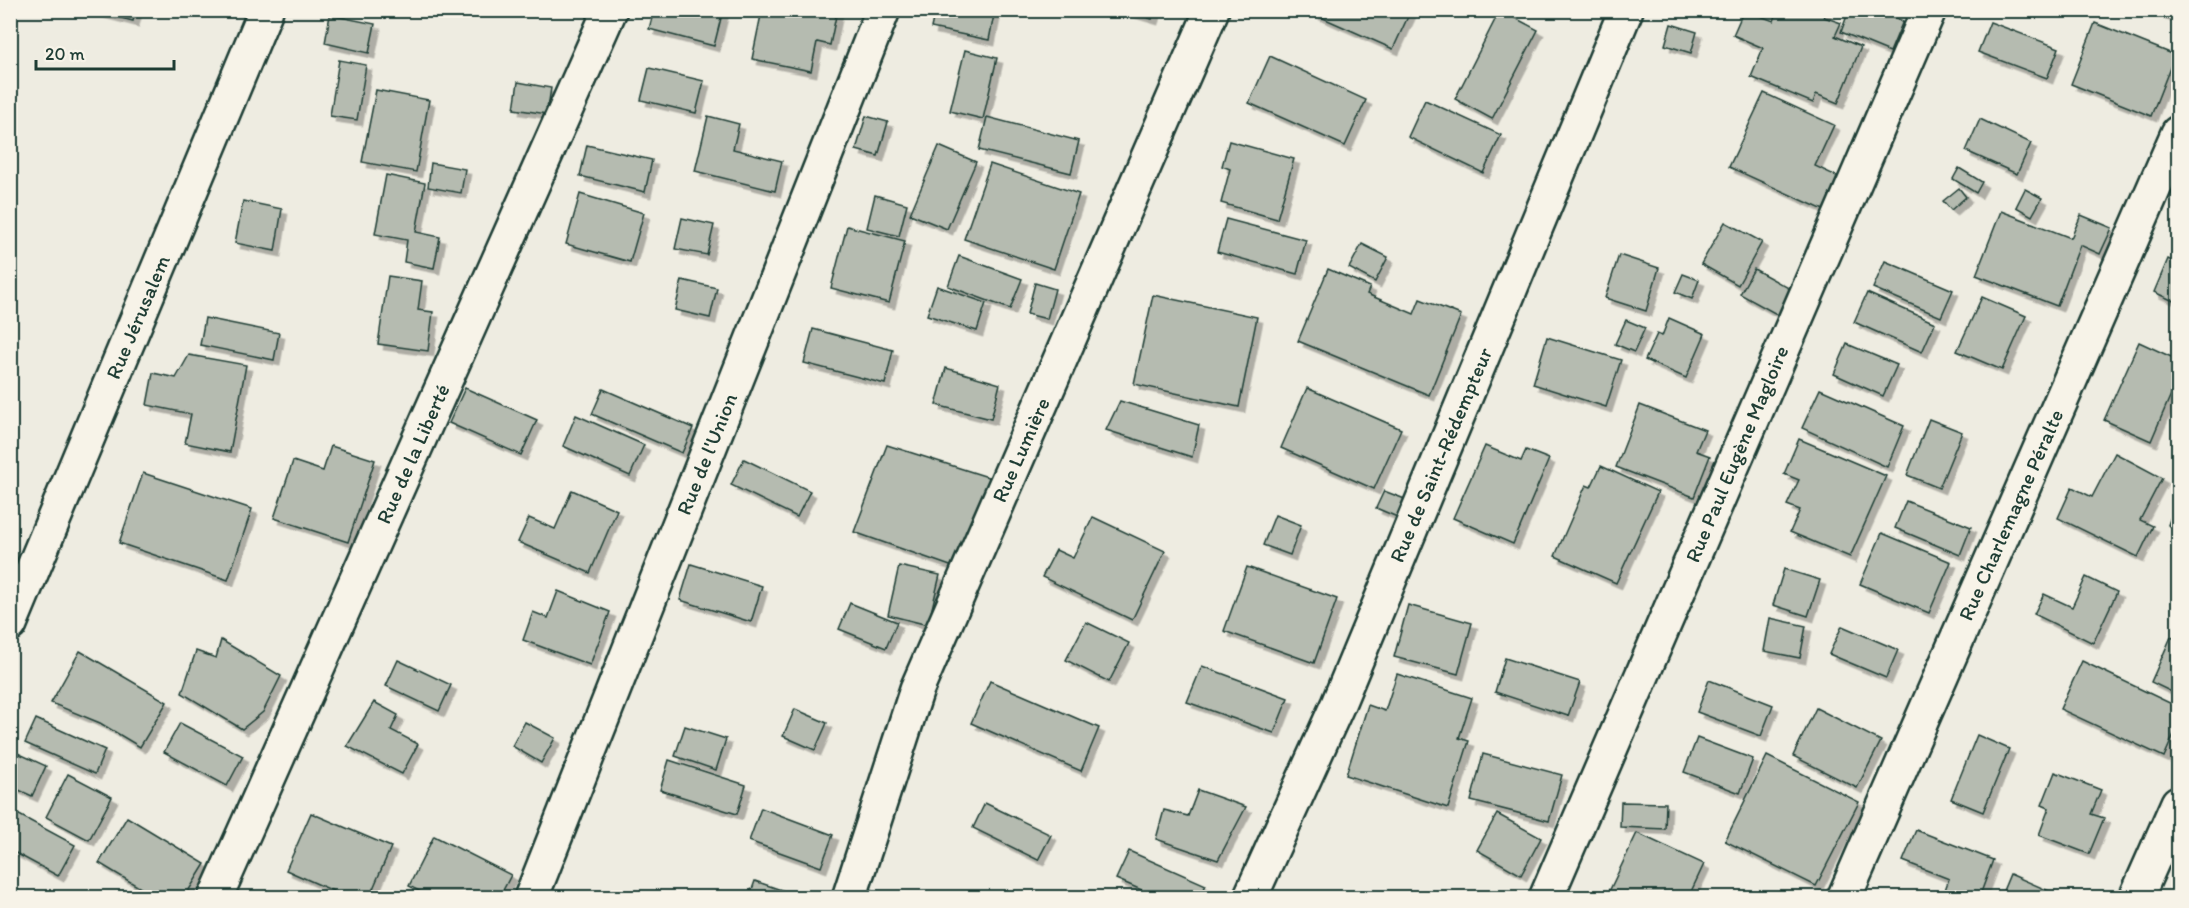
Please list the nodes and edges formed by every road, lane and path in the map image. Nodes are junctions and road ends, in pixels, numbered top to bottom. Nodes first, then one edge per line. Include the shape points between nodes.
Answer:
1 (266, 10) edge
2 (610, 10) edge
3 (883, 10) edge
4 (1212, 10) edge
5 (1626, 10) edge
6 (1929, 10) edge
7 (2178, 133) edge
8 (10, 624) edge
9 (2178, 803) edge
10 (215, 897) edge
11 (531, 897) edge
12 (849, 897) edge
13 (1250, 897) edge
14 (1546, 897) edge
15 (1844, 897) edge
16 (2136, 897) edge

1 - 8 street, Rue Jérusalem
2 - 10 street, Rue de la Liberté
3 - 11 street, Rue de l'Union
4 - 12 street, Rue Lumière via 917,688
5 - 13 street, Rue de Saint-Rédempteur via 1342,693
6 - 14 street, Rue Paul Eugène Magloire
7 - 15 street, Rue Charlemagne Péralte
9 - 16 street

